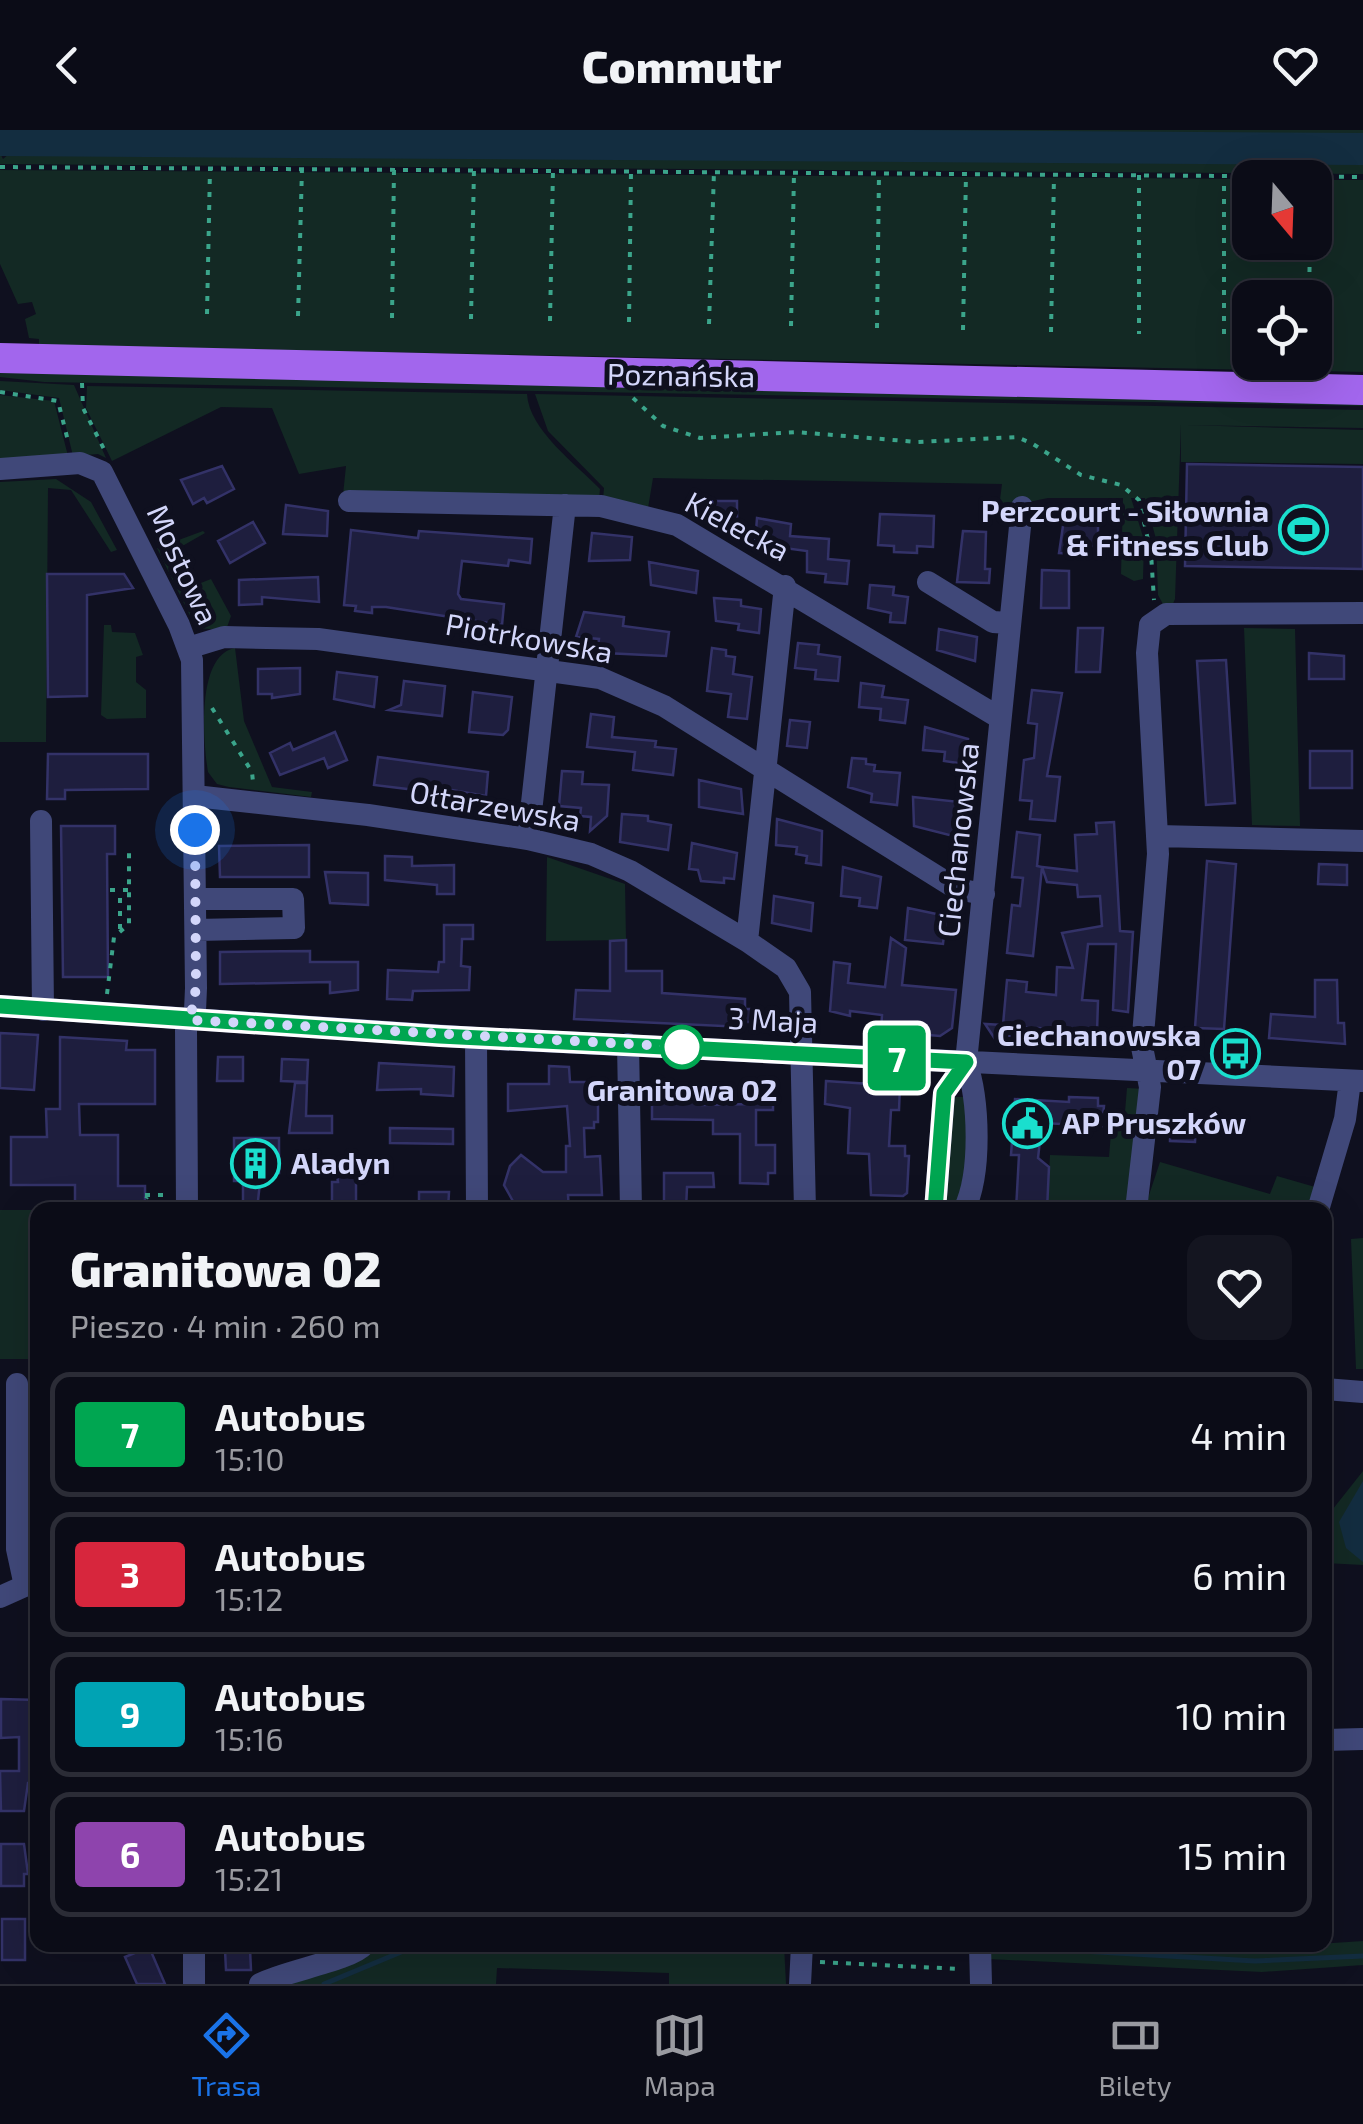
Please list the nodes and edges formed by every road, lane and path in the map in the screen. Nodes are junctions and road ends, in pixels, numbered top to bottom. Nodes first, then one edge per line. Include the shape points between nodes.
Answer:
1 (0, 167) edge
2 (210, 168) junction
3 (302, 168) junction
4 (394, 169) junction
5 (474, 169) junction
6 (553, 169) junction
7 (631, 170) junction
8 (714, 172) junction
9 (794, 173) junction
10 (879, 173) junction
11 (966, 174) junction
12 (1054, 174) junction
13 (1139, 175) junction
14 (1224, 176) junction
15 (1232, 176) edge
16 (1332, 177) edge
17 (1363, 177) edge
18 (207, 314) dead end
19 (298, 316) dead end
20 (392, 318) dead end
21 (471, 319) dead end
22 (550, 321) dead end
23 (628, 322) dead end
24 (708, 324) dead end
25 (791, 326) dead end
26 (877, 328) dead end
27 (963, 330) dead end
28 (1051, 332) dead end
29 (1139, 334) dead end
30 (1224, 334) dead end
31 (4, 358) edge
32 (82, 383) dead end
33 (1363, 390) edge
34 (0, 392) edge
35 (630, 394) dead end
36 (107, 455) dead end
37 (70, 456) dead end
38 (0, 469) edge
39 (349, 501) dead end
40 (565, 504) junction
41 (1022, 507) dead end
42 (928, 582) dead end
43 (785, 586) junction
44 (1363, 613) edge
45 (1158, 616) junction
46 (1009, 623) junction
47 (188, 648) junction
48 (547, 669) junction
49 (204, 696) dead end
50 (1000, 718) junction
51 (766, 770) junction
52 (195, 796) junction
53 (254, 803) junction
54 (41, 821) dead end
55 (1158, 836) junction
56 (528, 839) junction
57 (1363, 841) edge
58 (129, 854) dead end
59 (110, 890) dead end
60 (120, 890) junction
61 (129, 890) junction
62 (984, 894) junction
63 (196, 899) junction
64 (120, 928) junction
65 (196, 930) junction
66 (747, 941) junction
67 (108, 994) dead end
68 (0, 1006) edge
69 (43, 1010) junction
70 (190, 1020) junction
71 (476, 1038) junction
72 (628, 1044) junction
73 (803, 1053) junction
74 (966, 1062) junction
75 (1148, 1071) junction
76 (1356, 1081) edge
77 (143, 1202) edge
78 (182, 1202) edge
79 (477, 1202) edge
80 (631, 1202) edge
81 (806, 1202) edge
82 (937, 1202) edge
83 (966, 1202) edge
84 (1137, 1202) edge
85 (1320, 1202) edge
86 (17, 1384) dead end
87 (1332, 1389) edge
88 (1363, 1392) edge
89 (9, 1515) edge
90 (30, 1581) edge
91 (30, 1583) edge
92 (0, 1597) edge
93 (1363, 1739) edge
94 (1332, 1740) edge
95 (194, 1952) edge
96 (356, 1952) edge
97 (801, 1963) edge
98 (980, 1977) edge
99 (194, 1984) edge
100 (260, 1984) edge

1 - 2 path
2 - 3 path
2 - 18 path
3 - 4 path
3 - 19 path
4 - 5 path
4 - 20 path
5 - 6 path
5 - 21 path
6 - 7 path
6 - 22 path
7 - 8 path
7 - 23 path
8 - 9 path
8 - 24 path
9 - 10 path
9 - 25 path
10 - 11 path
10 - 26 path
11 - 12 path
11 - 27 path
12 - 13 path
12 - 28 path
13 - 14 path
13 - 29 path
14 - 15 path
14 - 30 path
16 - 17 path
31 - 33 main road, Poznańska
32 - 36 path via 83,408
34 - 37 path via 58,400
35 - 45 path via 663,426 700,438 796,432 918,442 1016,438 1033,444 1139,500
38 - 47 street, Mostowa via 80,463 102,472
39 - 40 street, Kielecka
40 - 43 street, Kielecka via 677,525
40 - 48 street
41 - 46 street, Ciechanowska
42 - 46 street via 993,622
43 - 50 street, Kielecka
43 - 51 street
44 - 45 street
45 - 55 street via 1147,652
46 - 50 street, Ciechanowska
47 - 48 street, Piotrkowska via 224,637 318,638
47 - 52 street, Mostowa
48 - 51 street, Piotrkowska via 633,691
48 - 56 street
49 - 53 path via 252,772
50 - 62 street, Ciechanowska
51 - 62 street, Piotrkowska via 957,889
51 - 66 street
52 - 53 street, Ołtarzewska
52 - 63 street, Mostowa
53 - 56 street, Ołtarzewska
54 - 69 street
55 - 57 street
55 - 75 street via 1142,1048
56 - 66 street, Ołtarzewska via 630,871
58 - 61 path
59 - 60 path
60 - 61 path
60 - 64 path
61 - 64 path via 130,924
62 - 74 street, Ciechanowska
63 - 65 street, Mostowa
63 - 65 street via 294,899 294,928
64 - 67 path
65 - 70 street, Mostowa
66 - 73 street, Ołtarzewska via 796,980
68 - 69 street, 3 Maja
69 - 70 street, 3 Maja
70 - 71 street, 3 Maja
70 - 78 street, Mostowa
71 - 72 street, 3 Maja
71 - 79 street
72 - 73 street, 3 Maja
72 - 80 street
73 - 74 street, 3 Maja
73 - 81 street, Ołtarzewska
74 - 75 street, 3 Maja
74 - 82 street, Ciechanowska via 944,1093
74 - 83 street, Ciechanowska via 978,1096
75 - 76 street, 3 Maja
75 - 84 street
76 - 85 street
77 - 78 path via 146,1195
86 - 89 street
87 - 88 street
89 - 90 street via 18,1562
91 - 92 street
93 - 94 street
95 - 99 street
96 - 100 street
97 - 98 path

